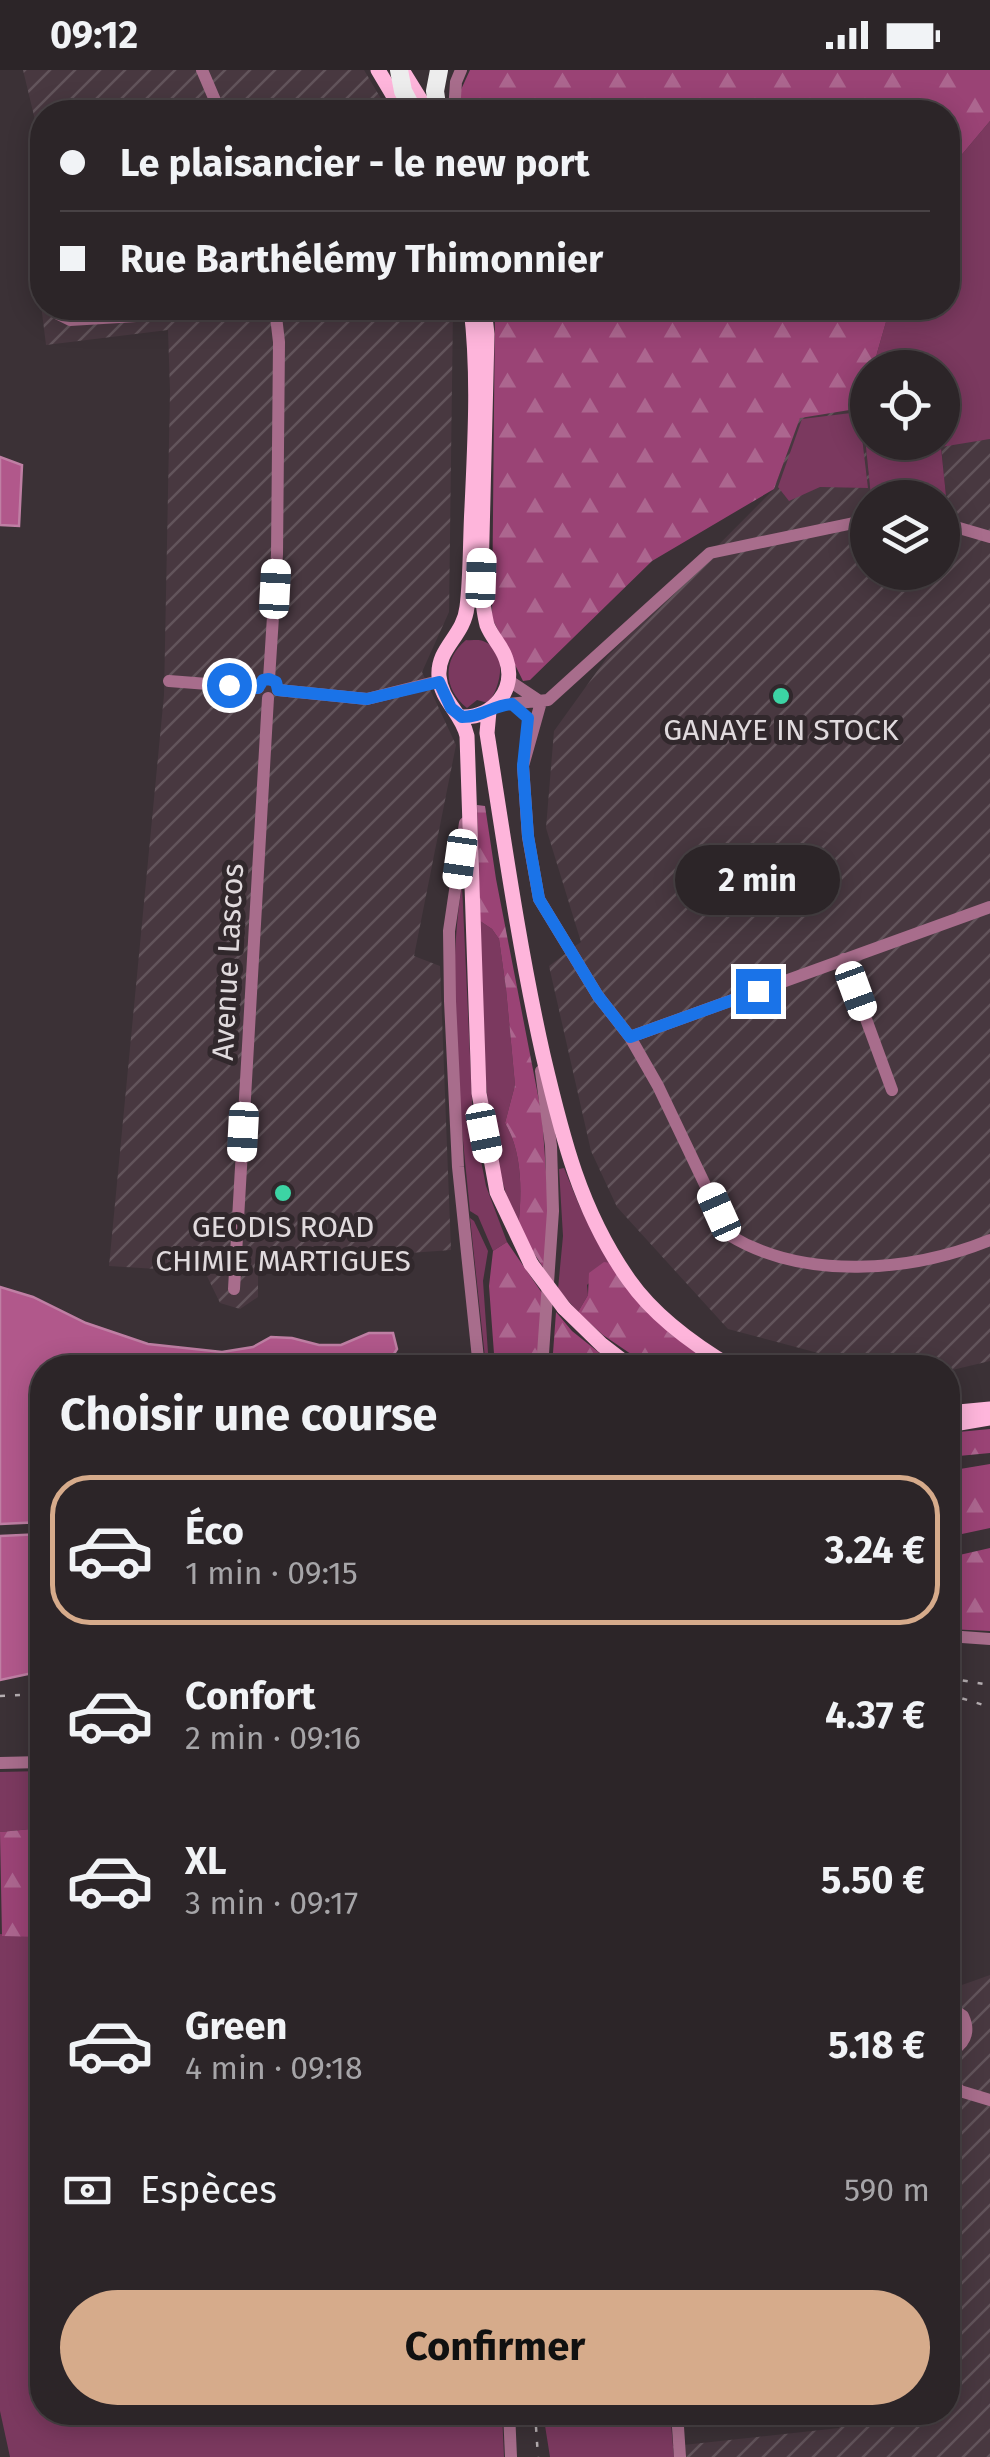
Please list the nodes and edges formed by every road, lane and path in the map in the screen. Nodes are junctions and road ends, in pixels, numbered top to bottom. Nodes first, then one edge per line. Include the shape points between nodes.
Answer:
1 (202, 70) edge
2 (378, 70) edge
3 (400, 70) edge
4 (440, 70) edge
5 (461, 70) edge
6 (215, 100) edge
7 (396, 100) edge
8 (408, 100) edge
9 (420, 100) edge
10 (436, 100) edge
11 (455, 100) edge
12 (274, 320) edge
13 (471, 320) edge
14 (485, 320) edge
15 (850, 524) edge
16 (960, 528) edge
17 (990, 537) edge
18 (460, 634) junction
19 (492, 638) junction
20 (508, 680) junction
21 (169, 681) dead end
22 (439, 682) junction
23 (268, 689) junction
24 (544, 701) junction
25 (500, 706) junction
26 (462, 717) junction
27 (523, 766) junction
28 (470, 786) junction
29 (990, 906) edge
30 (844, 960) junction
31 (532, 1005) junction
32 (630, 1037) junction
33 (892, 1090) dead end
34 (990, 1240) edge
35 (234, 1289) dead end
36 (477, 1355) edge
37 (543, 1355) edge
38 (616, 1355) edge
39 (712, 1355) edge
40 (990, 1409) edge
41 (960, 1411) edge
42 (990, 1418) edge
43 (960, 1423) edge
44 (960, 1637) edge
45 (990, 1639) edge
46 (30, 1762) edge
47 (0, 1763) edge
48 (960, 2013) edge
49 (960, 2043) edge
50 (960, 2091) edge
51 (990, 2100) edge
52 (509, 2425) edge
53 (678, 2425) edge
54 (510, 2457) edge
55 (680, 2457) edge

1 - 6 street
2 - 7 main road
3 - 8 highway
3 - 9 main road
4 - 10 highway
5 - 11 street
12 - 23 street, Avenue Lascos via 277,554
13 - 18 main road via 474,463 467,610
14 - 19 main road via 481,578
15 - 24 street via 710,553
16 - 17 street
18 - 19 main road
18 - 22 main road via 444,652
19 - 20 main road via 506,656
20 - 24 street
20 - 25 main road
21 - 23 street
22 - 23 street via 367,699
22 - 26 main road
23 - 35 street, Avenue Lascos
24 - 25 street
24 - 27 street
25 - 26 main road
25 - 27 street via 528,718
25 - 31 main road via 487,733
26 - 28 main road
27 - 32 street via 539,899
28 - 36 street via 449,932 452,1085
28 - 38 main road, bridge via 477,1055 497,1192 530,1264 564,1308
29 - 30 street
30 - 32 street
30 - 33 street
31 - 37 street via 553,1178
31 - 39 main road via 572,1172 598,1230 649,1303
32 - 34 street via 729,1235 748,1247 865,1267
40 - 41 main road
42 - 43 main road
44 - 45 street
46 - 47 street
48 - 49 street via 966,2023
50 - 51 street
52 - 54 street
53 - 55 street

